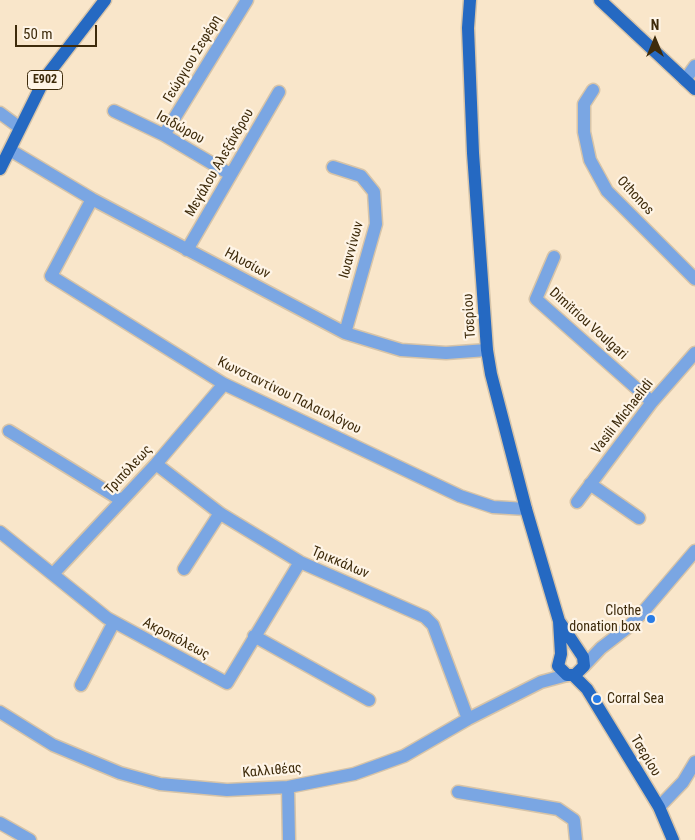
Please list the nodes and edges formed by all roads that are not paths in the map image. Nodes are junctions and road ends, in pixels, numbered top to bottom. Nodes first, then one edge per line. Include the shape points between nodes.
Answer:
1 (105, 0) edge
2 (246, 0) edge
3 (470, 0) edge
4 (600, 0) edge
5 (695, 66) edge
6 (685, 80) junction
7 (695, 89) edge
8 (593, 90) dead end
9 (279, 92) dead end
10 (114, 111) dead end
11 (0, 113) edge
12 (19, 127) junction
13 (164, 134) junction
14 (10, 150) junction
15 (333, 167) dead end
16 (0, 168) edge
17 (230, 174) junction
18 (92, 198) junction
19 (187, 250) junction
20 (554, 257) dead end
21 (695, 279) edge
22 (345, 333) junction
23 (487, 350) junction
24 (695, 353) edge
25 (224, 384) junction
26 (652, 402) junction
27 (9, 431) dead end
28 (156, 464) junction
29 (590, 484) junction
30 (121, 500) junction
31 (577, 502) dead end
32 (526, 509) junction
33 (220, 513) junction
34 (639, 518) dead end
35 (0, 532) edge
36 (695, 551) edge
37 (300, 562) junction
38 (184, 569) dead end
39 (53, 574) junction
40 (559, 621) junction
41 (114, 622) junction
42 (254, 636) junction
43 (560, 658) junction
44 (577, 665) junction
45 (541, 682) junction
46 (81, 685) dead end
47 (369, 700) dead end
48 (0, 712) edge
49 (468, 719) junction
50 (695, 762) edge
51 (288, 787) junction
52 (458, 792) dead end
53 (659, 807) junction
54 (0, 823) edge
55 (30, 840) edge
56 (290, 840) edge
57 (576, 840) edge
58 (673, 840) edge

1 - 12 main road, E902 via 45,78
2 - 13 street, Γεώργιου Σεφέρη
3 - 23 main road, Τσερίου via 468,28 473,153
4 - 6 main road
5 - 6 street
6 - 7 main road
8 - 21 street, Othonos via 584,104 584,132 590,160 607,191
9 - 17 street, Μεγάλου Αλεξάνδρου
10 - 13 street, Ισιδώρου
11 - 12 street
12 - 14 main road, E902
13 - 17 street, Ισιδώρου
14 - 16 main road, E902
14 - 18 street, Ηλυσίων
15 - 22 street, Ιωαννίνων via 361,176 374,192 376,224
17 - 19 street, Μεγάλου Αλεξάνδρου
18 - 19 street, Ηλυσίων
18 - 25 street, Κωνσταντίνου Παλαιολόγου via 51,276
19 - 22 street, Ηλυσίων
20 - 26 street, Dimitriou Voulgari via 536,299
22 - 23 street, Ηλυσίων via 401,350 446,353
23 - 32 main road, Τσερίου
24 - 26 street, Vasili Michaelidi
25 - 28 street, Τριπόλεως
25 - 32 street, Κωνσταντίνου Παλαιολόγου via 460,496 493,507
26 - 29 street, Vasili Michaelidi
27 - 30 street
28 - 30 street, Τριπόλεως
28 - 33 street, Τρικκάλων
29 - 31 street, Vasili Michaelidi
29 - 34 street
30 - 39 street, Τριπόλεως
32 - 40 main road, Τσερίου
33 - 37 street, Τρικκάλων
33 - 38 street
35 - 39 street, Ακροπόλεως
36 - 44 street via 627,628
37 - 42 street, Ακροπόλεως
37 - 49 street, Τρικκάλων via 425,617 433,624
39 - 41 street, Ακροπόλεως
40 - 43 main road, Τσερίου
40 - 44 main road, Τσερίου
41 - 42 street, Ακροπόλεως via 227,683
41 - 46 street
42 - 47 street
43 - 44 main road via 568,650
43 - 44 main road, Τσερίου via 560,670
43 - 45 street
44 - 45 street
44 - 53 main road, Τσερίου via 587,689
45 - 49 street, Καλλιθέας
48 - 51 street, Καλλιθέας via 53,745 128,776 160,784 227,790
49 - 51 street, Καλλιθέας via 404,756 354,774
50 - 53 street via 683,782
51 - 56 street
52 - 57 street via 558,809 574,820
53 - 58 main road, Τσερίου
54 - 55 street

